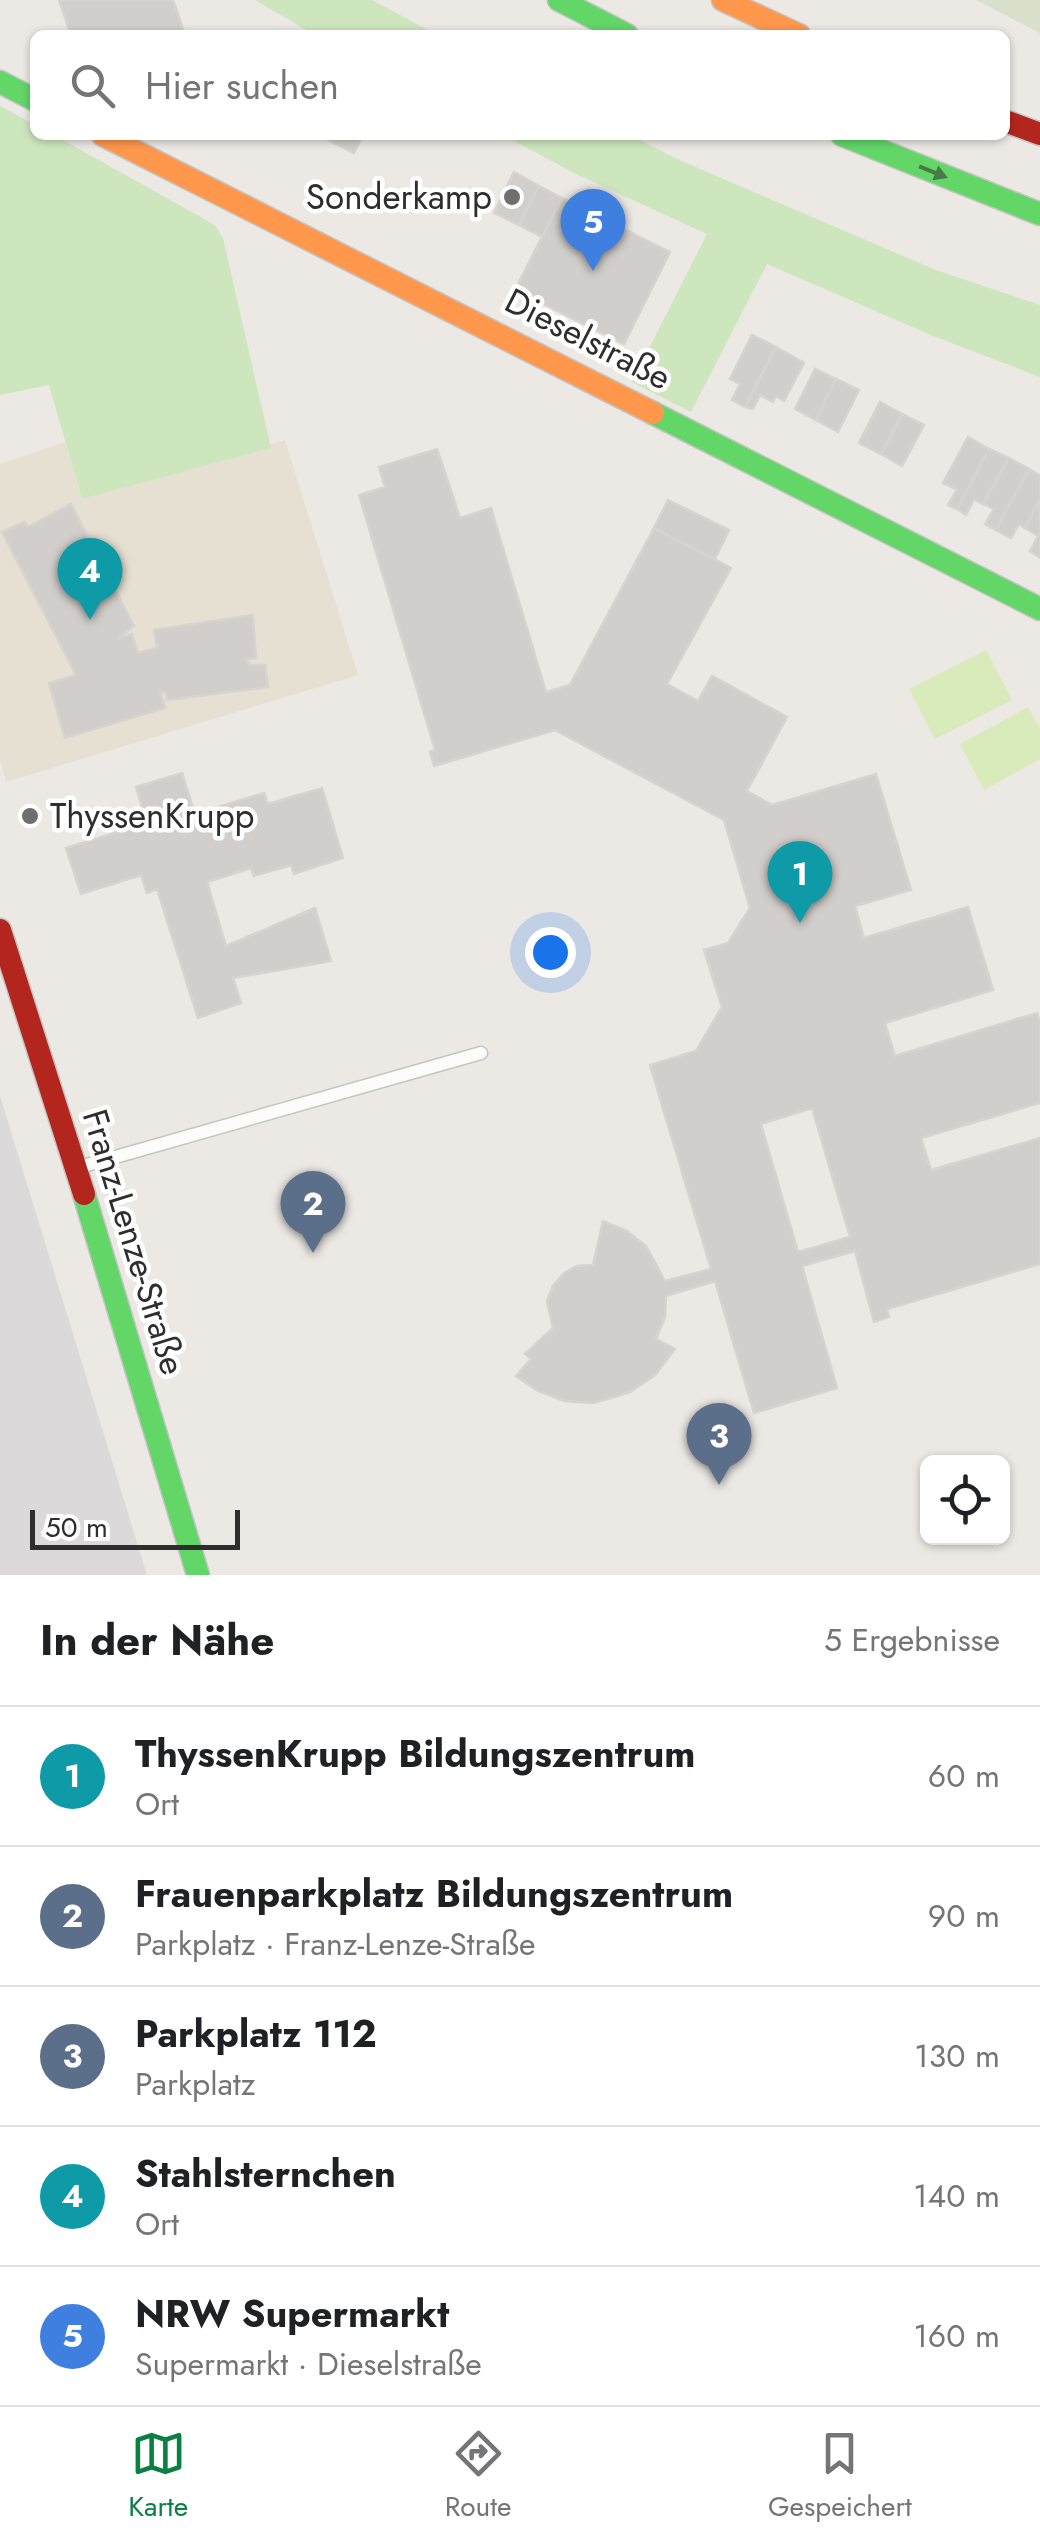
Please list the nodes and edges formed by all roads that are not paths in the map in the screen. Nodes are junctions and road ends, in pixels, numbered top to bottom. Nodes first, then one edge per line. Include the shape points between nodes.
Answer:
1 (559, 0) edge
2 (723, 0) edge
3 (617, 30) edge
4 (788, 30) edge
5 (0, 82) edge
6 (30, 97) edge
7 (1010, 123) edge
8 (1040, 134) edge
9 (113, 140) edge
10 (855, 140) edge
11 (1040, 214) edge
12 (1040, 609) edge
13 (0, 930) edge
14 (481, 1053) dead end
15 (76, 1168) junction
16 (198, 1575) edge

1 - 3 main road
2 - 4 main road
5 - 6 main road
7 - 8 main road
9 - 12 main road, Dieselstraße
10 -> 11 main road
13 - 15 main road, Franz-Lenze-Straße
14 - 15 lane
15 - 16 main road, Franz-Lenze-Straße

